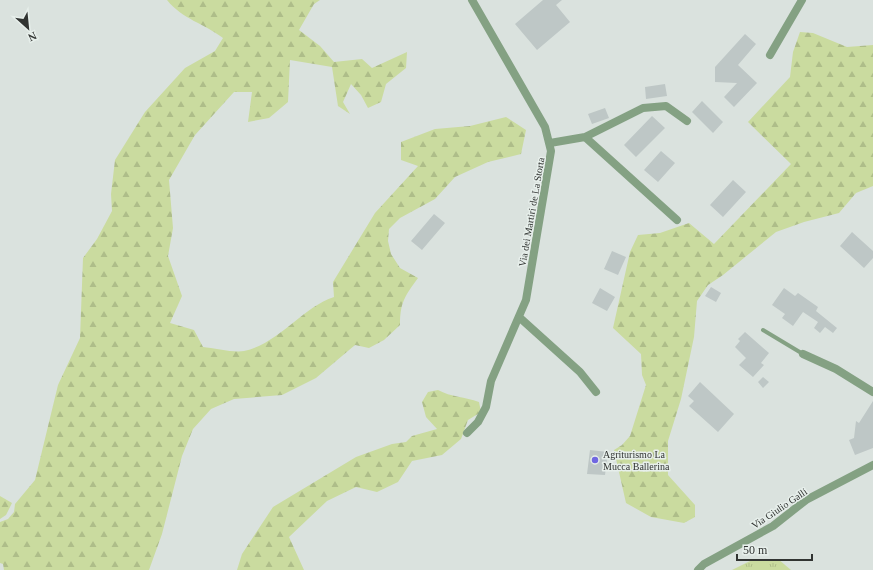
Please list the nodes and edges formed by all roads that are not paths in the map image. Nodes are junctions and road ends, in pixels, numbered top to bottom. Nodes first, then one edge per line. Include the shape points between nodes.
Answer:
1 (472, 0) edge
2 (802, 0) edge
3 (770, 55) dead end
4 (687, 122) dead end
5 (585, 137) junction
6 (550, 143) junction
7 (677, 220) dead end
8 (519, 317) junction
9 (762, 330) dead end
10 (803, 354) joint
11 (596, 392) dead end
12 (873, 392) edge
13 (467, 433) dead end
14 (873, 465) edge
15 (698, 570) edge

1 - 6 street, Via dei Martiri de La Storta via 529,96
2 - 3 street
4 - 5 street via 666,106 643,108
5 - 6 street
5 - 7 street
6 - 8 street, Via dei Martiri de La Storta via 551,158 526,300
8 - 11 street via 580,372
8 - 13 street, Via dei Martiri de La Storta via 491,381 486,407 478,422
9 - 10 lane
10 - 12 street via 836,369
14 - 15 street, Via Giulio Galli via 806,500 773,526 704,564

